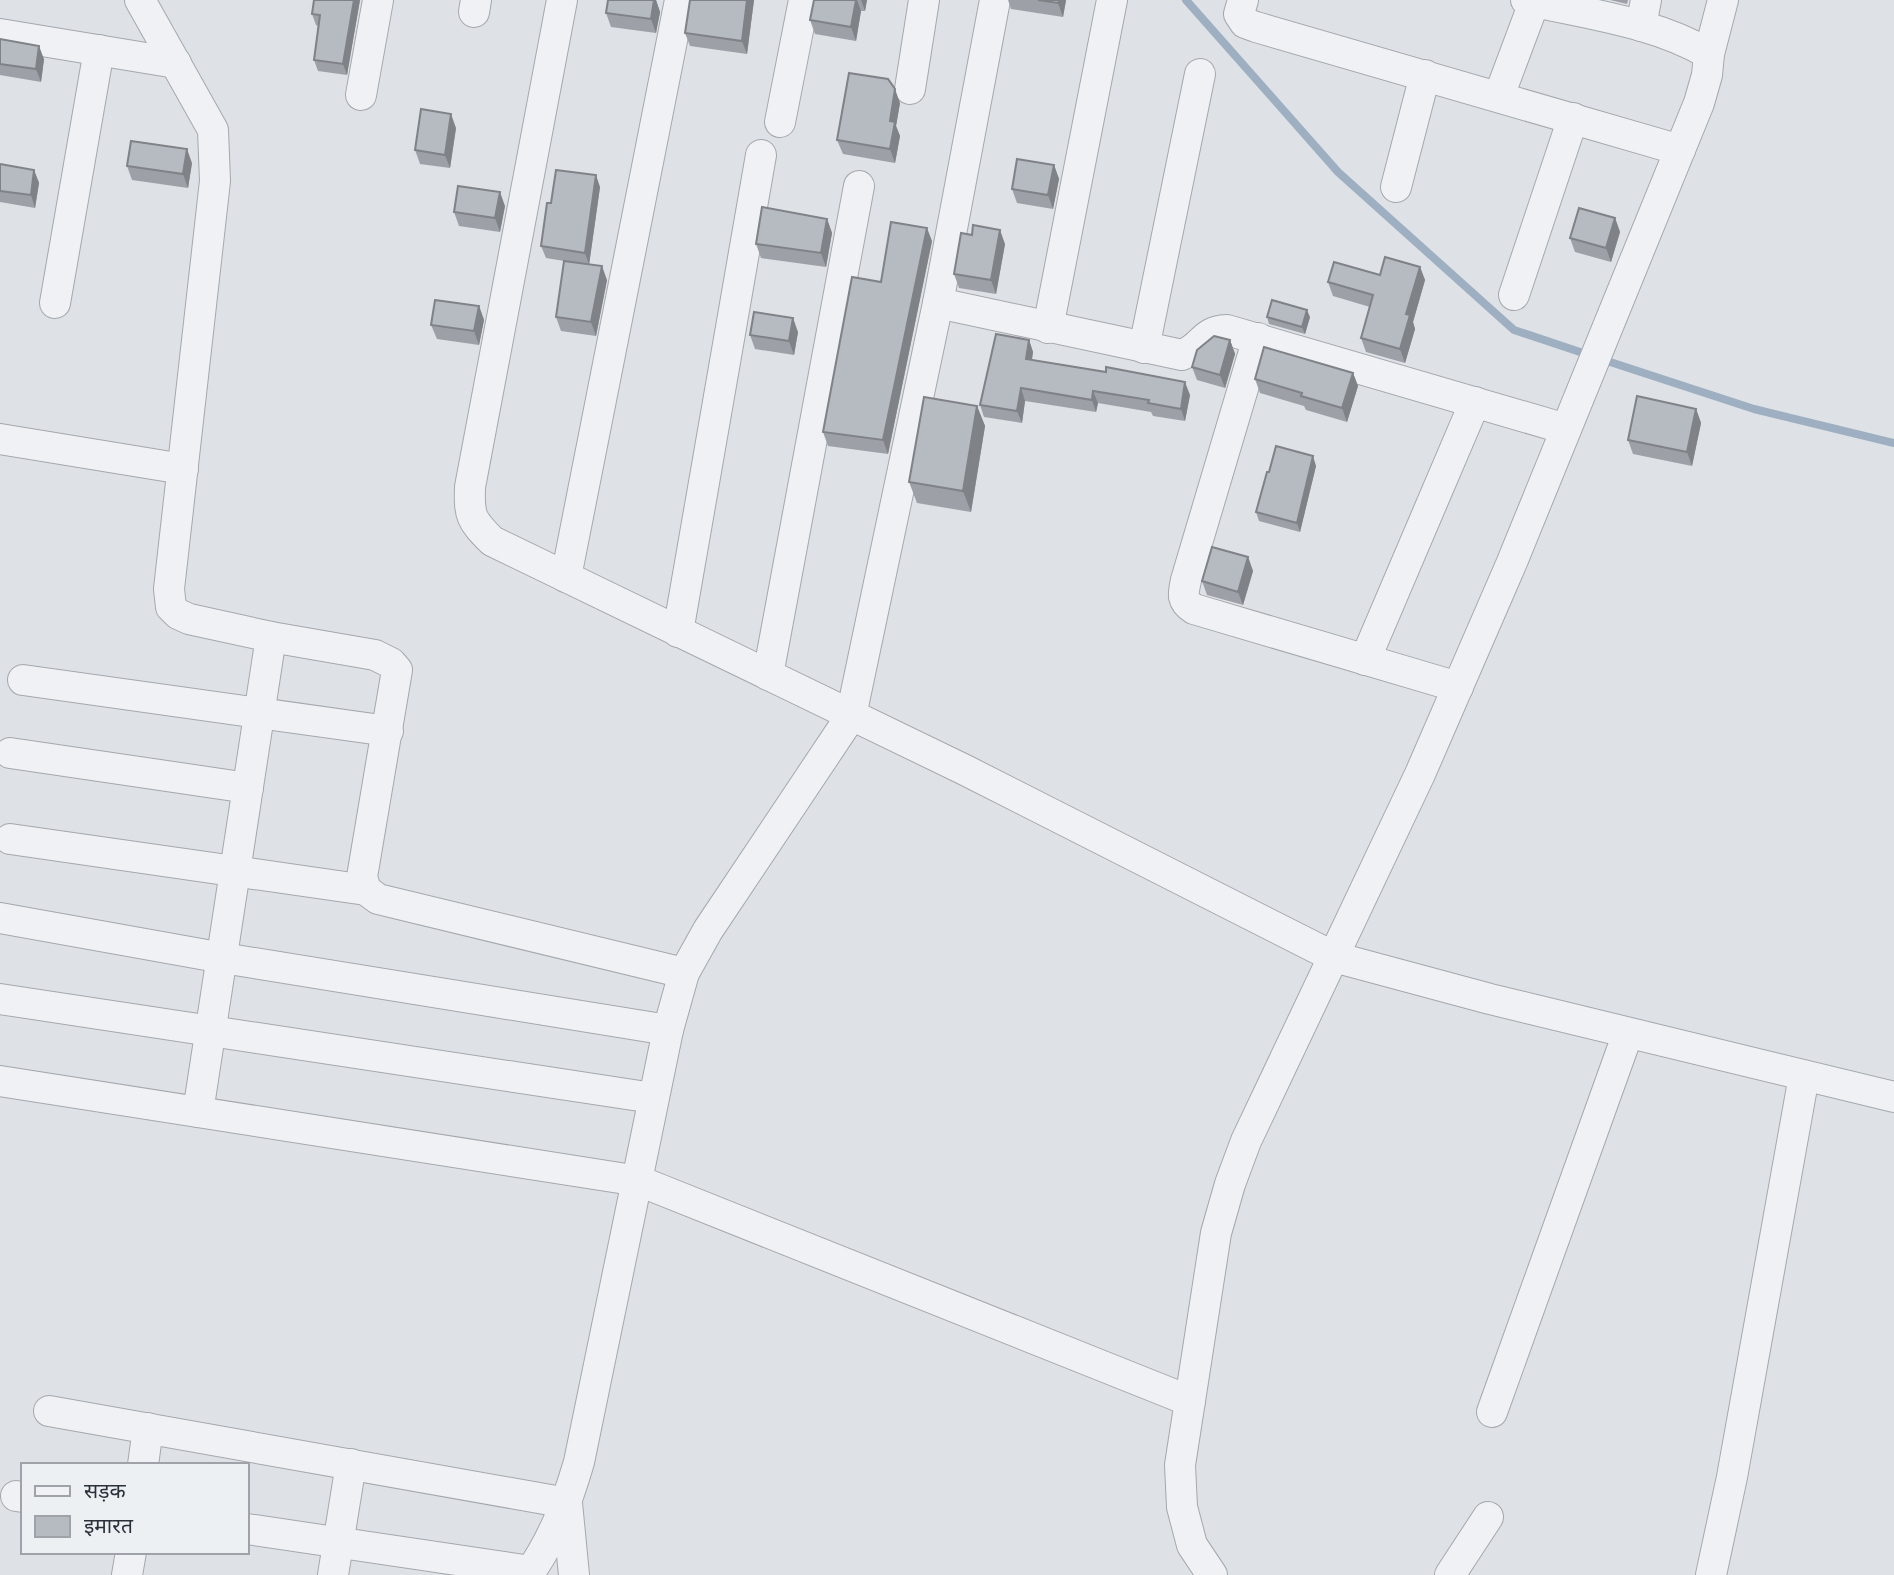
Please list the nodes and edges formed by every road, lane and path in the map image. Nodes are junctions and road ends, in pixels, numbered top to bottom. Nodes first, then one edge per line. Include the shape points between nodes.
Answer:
1 (140, 0) edge
2 (378, 0) edge
3 (562, 0) edge
4 (680, 0) edge
5 (804, 0) edge
6 (924, 0) edge
7 (995, 0) edge
8 (1112, 0) edge
9 (1243, 0) edge
10 (1723, 0) edge
11 (1532, 1) edge
12 (1643, 13) edge
13 (0, 34) edge
14 (99, 50) junction
15 (1709, 54) junction
16 (176, 63) junction
17 (1200, 74) dead end
18 (1426, 75) junction
19 (909, 89) dead end
20 (361, 95) dead end
21 (1499, 96) junction
22 (1573, 118) junction
23 (780, 122) dead end
24 (1680, 150) junction
25 (761, 155) dead end
26 (859, 186) dead end
27 (1396, 187) dead end
28 (1514, 295) dead end
29 (55, 303) dead end
30 (938, 303) junction
31 (1048, 328) junction
32 (1258, 338) junction
33 (1144, 348) junction
34 (1475, 402) junction
35 (1566, 429) junction
36 (0, 439) edge
37 (183, 469) junction
38 (566, 577) junction
39 (678, 632) junction
40 (271, 637) junction
41 (1365, 660) junction
42 (768, 675) junction
43 (23, 680) dead end
44 (1458, 687) junction
45 (260, 713) junction
46 (851, 716) junction
47 (388, 731) junction
48 (10, 753) dead end
49 (248, 789) junction
50 (10, 839) dead end
51 (235, 872) junction
52 (366, 890) junction
53 (0, 918) edge
54 (1334, 957) junction
55 (223, 958) junction
56 (684, 972) junction
57 (0, 999) edge
58 (668, 1030) junction
59 (211, 1032) junction
60 (1628, 1033) junction
61 (1804, 1076) junction
62 (0, 1081) edge
63 (1894, 1097) edge
64 (653, 1098) junction
65 (198, 1112) junction
66 (639, 1181) junction
67 (1190, 1401) junction
68 (49, 1411) dead end
69 (1492, 1412) dead end
70 (148, 1428) junction
71 (143, 1463) edge
72 (351, 1464) junction
73 (568, 1503) junction
74 (1488, 1517) dead end
75 (248, 1529) edge
76 (338, 1542) junction
77 (131, 1554) edge
78 (530, 1573) edge
79 (127, 1575) edge
80 (333, 1575) edge
81 (574, 1575) edge
82 (1212, 1575) edge
83 (1450, 1575) edge
84 (1711, 1575) edge

1 - 16 street
2 - 20 street
3 - 38 street via 469,510 492,541
4 - 38 street
5 - 23 street
6 - 19 street
7 - 30 street
8 - 31 street
9 - 18 street via 1239,13 1245,23
10 - 15 street
11 - 12 street
11 - 21 street
12 - 15 street
13 - 14 street
14 - 16 street
14 - 29 street
15 - 24 street via 1699,103
16 - 37 street via 213,130 216,152
17 - 33 street
18 - 21 street
18 - 27 street
21 - 22 street
22 - 24 street
22 - 28 street
24 - 35 street
25 - 39 street
26 - 42 street
30 - 31 street
30 - 46 street
31 - 33 street
32 - 33 street via 1214,331 1194,351 1182,355
32 - 34 street
32 - 41 street via 1183,595 1194,609
34 - 35 street
34 - 41 street
35 - 44 street
36 - 37 street
37 - 40 street via 169,589 171,607 189,619
38 - 39 street
39 - 42 street
40 - 45 street
40 - 47 street via 375,655 391,663 397,670
41 - 44 street
42 - 46 street
43 - 45 street
44 - 54 street
45 - 47 street
45 - 49 street
46 - 54 street
46 - 56 street
47 - 52 street via 362,877
48 - 49 street
49 - 51 street
50 - 51 street
51 - 52 street
51 - 55 street
52 - 56 street via 378,899
53 - 55 street
54 - 60 street
54 - 67 street via 1230,1184 1216,1233
55 - 58 street
55 - 59 street
56 - 58 street
57 - 59 street
58 - 64 street
59 - 64 street
59 - 65 street
60 - 61 street
60 - 69 street
61 - 63 street
61 - 84 street
62 - 65 street
64 - 66 street
65 - 66 street
66 - 67 street
66 - 73 street
67 - 82 street via 1180,1465 1182,1507 1192,1545
68 - 70 street
70 - 71 street
70 - 72 street
72 - 73 street
72 - 76 street
73 - 78 street
73 - 81 street
74 - 83 street
75 - 76 street
76 - 78 street
76 - 80 street
77 - 79 street

